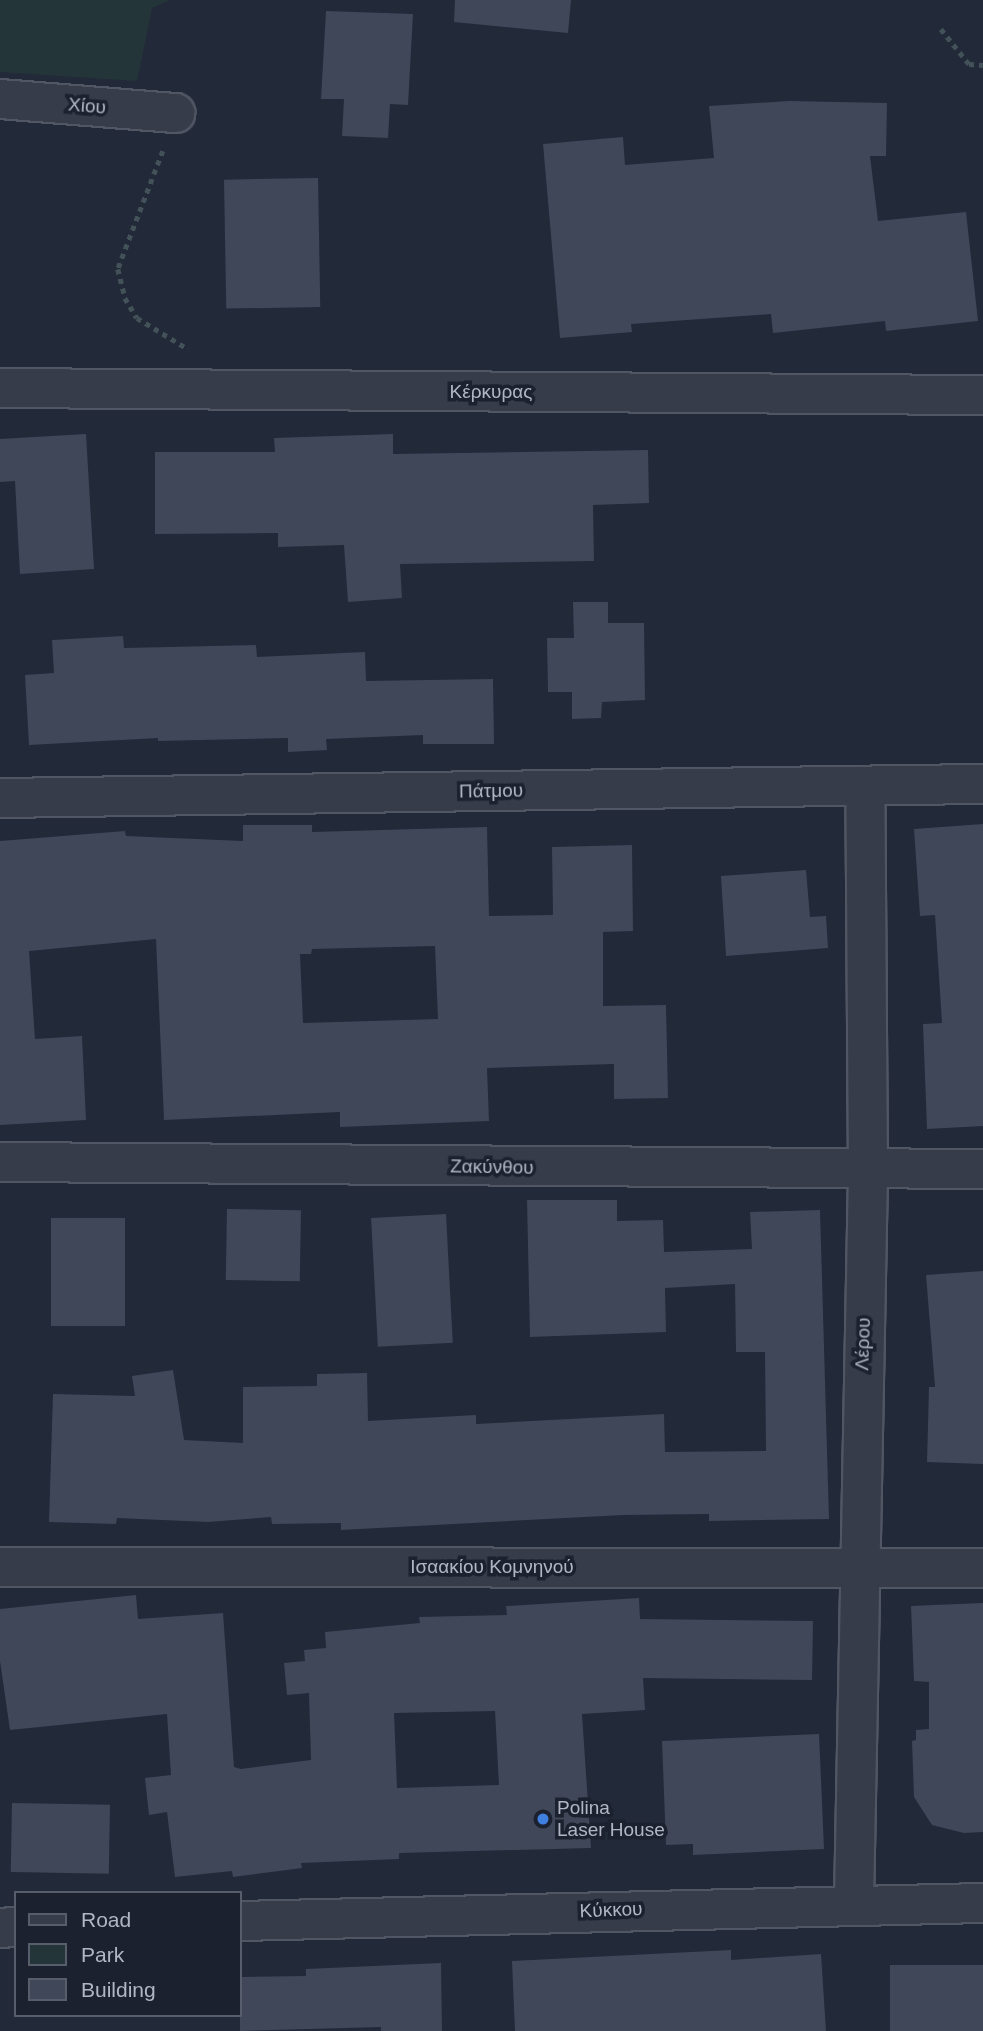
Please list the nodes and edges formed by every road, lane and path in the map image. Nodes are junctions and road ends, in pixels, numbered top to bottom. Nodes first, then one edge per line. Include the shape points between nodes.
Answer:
1 (942, 29) dead end
2 (983, 65) edge
3 (0, 99) edge
4 (175, 113) joint
5 (0, 388) edge
6 (214, 390) junction
7 (983, 395) edge
8 (983, 785) edge
9 (865, 786) junction
10 (0, 798) edge
11 (0, 1163) edge
12 (983, 1169) edge
13 (868, 1171) junction
14 (0, 1567) edge
15 (857, 1568) junction
16 (983, 1568) edge
17 (854, 1903) junction
18 (983, 1903) edge
19 (242, 1921) edge

1 - 2 path via 969,64
3 - 4 street, Χίου
4 - 6 path via 118,270 125,298 137,318 210,361
5 - 6 street, Κέρκυρας
6 - 7 street, Κέρκυρας
8 - 9 street, Πάτμου
9 - 10 street, Πάτμου
9 - 13 street, Λέρου
11 - 13 street, Ζακύνθου
12 - 13 street, Ζακύνθου
13 - 15 street, Λέρου
14 - 15 street, Ισαακίου Κομνηνού
15 - 16 street, Ισαακίου Κομνηνού
15 - 17 street, Λέρου
17 - 18 street, Κύκκου
17 - 19 street, Κύκκου

